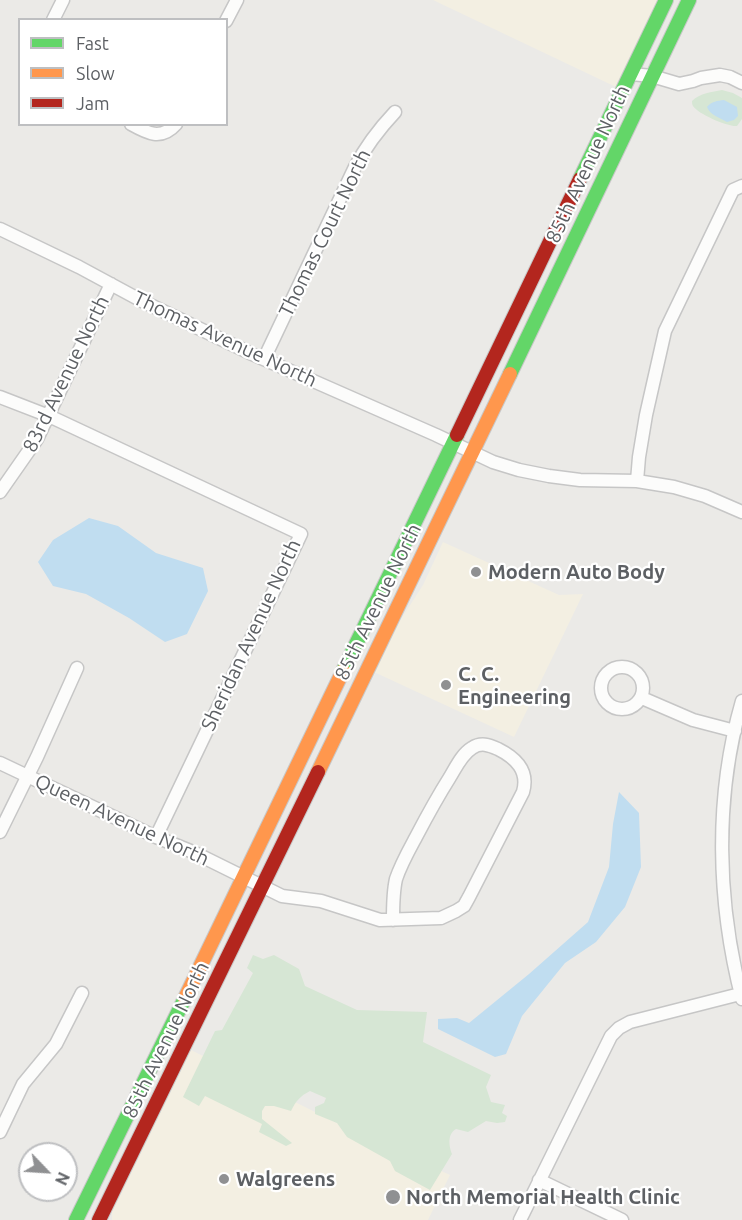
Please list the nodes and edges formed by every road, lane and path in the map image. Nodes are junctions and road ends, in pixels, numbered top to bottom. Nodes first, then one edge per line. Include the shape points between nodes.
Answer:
1 (63, 0) edge
2 (237, 0) edge
3 (666, 0) edge
4 (689, 0) edge
5 (54, 18) edge
6 (228, 18) edge
7 (631, 74) junction
8 (652, 76) junction
9 (742, 83) edge
10 (395, 112) dead end
11 (134, 126) edge
12 (174, 126) edge
13 (742, 186) edge
14 (0, 229) edge
15 (111, 284) junction
16 (264, 359) junction
17 (0, 397) edge
18 (49, 416) junction
19 (453, 443) junction
20 (472, 452) junction
21 (637, 481) junction
22 (0, 492) edge
23 (742, 512) edge
24 (77, 668) dead end
25 (642, 698) dead end
26 (742, 701) edge
27 (735, 731) junction
28 (0, 763) edge
29 (27, 776) junction
30 (0, 832) edge
31 (156, 837) junction
32 (244, 877) junction
33 (263, 887) junction
34 (393, 920) junction
35 (82, 993) dead end
36 (741, 997) edge
37 (0, 1132) edge
38 (539, 1180) junction
39 (76, 1220) edge
40 (99, 1220) edge
41 (520, 1220) edge
42 (622, 1220) edge

1 - 5 street
2 - 6 street
3 - 7 main road, 85th Avenue North
4 - 8 main road, 85th Avenue North
7 - 8 street
7 - 19 main road, 85th Avenue North
8 - 9 street via 679,84 720,75
8 - 20 main road, 85th Avenue North
10 - 16 street, Thomas Court North via 355,167
11 - 12 street via 158,134
13 - 21 street via 733,190 665,332 646,415
14 - 15 street, Thomas Avenue North
15 - 16 street, Thomas Avenue North
15 - 18 street, 83rd Avenue North
16 - 19 street, Thomas Avenue North
17 - 18 street, Sheridan Avenue North
18 - 22 street, 83rd Avenue North
18 - 31 street, Sheridan Avenue North via 301,534
19 - 20 street, Thomas Avenue North
19 - 32 main road, 85th Avenue North
20 - 21 street, Thomas Avenue North via 493,462 549,476
20 - 33 main road, 85th Avenue North
21 - 23 street, Thomas Avenue North via 689,491
24 - 29 street
25 - 27 street via 693,720
26 - 27 street
27 - 36 street via 721,846 724,909
28 - 29 street, Queen Avenue North
29 - 30 street
29 - 31 street, Queen Avenue North
31 - 32 street, Queen Avenue North
32 - 33 street, Queen Avenue North
32 - 39 main road, 85th Avenue North
33 - 34 street, Queen Avenue North via 282,896 321,901 368,918
33 - 40 main road, 85th Avenue North
34 - 34 street, Queen Avenue North via 441,918 464,906 523,792 523,773 509,755 485,744 464,756 403,860 396,879
35 - 37 street via 56,1044 23,1084
36 - 38 street via 642,1018 619,1028 605,1047
38 - 41 street
38 - 42 street

